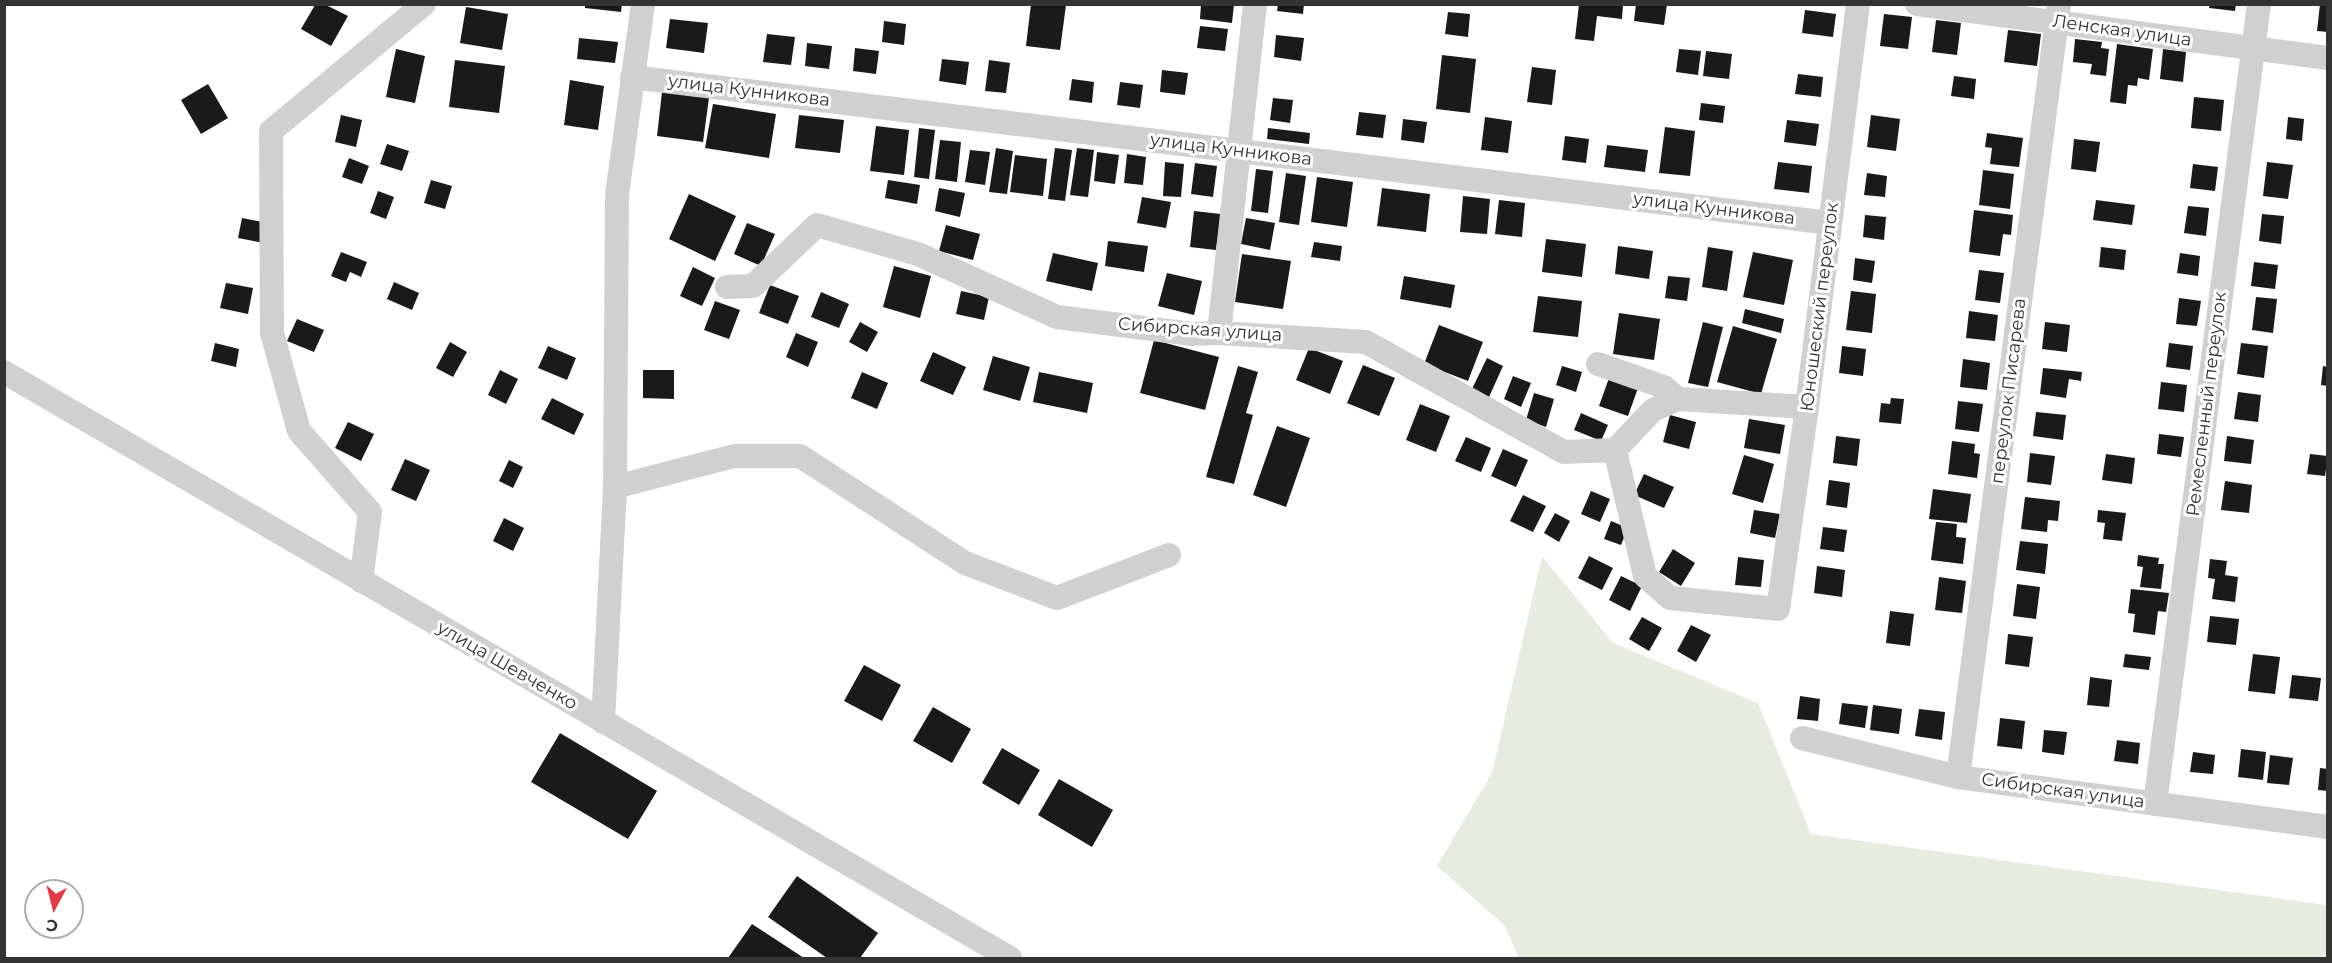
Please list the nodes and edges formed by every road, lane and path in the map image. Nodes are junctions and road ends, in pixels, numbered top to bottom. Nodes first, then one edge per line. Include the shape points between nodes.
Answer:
1 (424, 4) edge
2 (643, 4) edge
3 (1255, 4) edge
4 (1858, 4) edge
5 (1917, 4) edge
6 (2259, 4) edge
7 (2058, 13) edge
8 (2254, 49) junction
9 (2328, 58) edge
10 (632, 77) junction
11 (1237, 151) junction
12 (1830, 223) junction
13 (727, 287) dead end
14 (1219, 333) junction
15 (1598, 364) dead end
16 (4, 372) edge
17 (1678, 399) junction
18 (1807, 407) junction
19 (1615, 450) junction
20 (615, 487) junction
21 (1169, 555) dead end
22 (361, 581) junction
23 (603, 722) junction
24 (1802, 738) dead end
25 (1958, 777) junction
26 (2155, 804) junction
27 (2328, 827) edge
28 (1010, 958) edge

1 - 22 street via 270,131 272,333 299,431 370,512
2 - 10 street
3 - 11 street
4 - 12 street, Юношеский переулок
5 - 7 street, Ленская улица
6 - 8 street, Ремесленный переулок
7 - 8 street, Ленская улица
7 - 25 street, переулок Писарева
8 - 9 street, Ленская улица
8 - 26 street, Ремесленный переулок
10 - 11 street, улица Кунникова
10 - 20 street via 617,195
11 - 12 street, улица Кунникова
11 - 14 street
12 - 18 street, Юношеский переулок
13 - 14 street, Сибирская улица via 753,286 817,225 918,254 1057,317 1192,334
14 - 19 street, Сибирская улица via 1366,342 1564,452
15 - 17 street via 1664,387
16 - 22 street, улица Шевченко
17 - 18 street
17 - 19 street via 1653,410
18 - 19 street, Юношеский переулок via 1778,609 1670,598 1645,576
20 - 21 street via 734,456 800,456 965,563 1057,598
20 - 23 street
22 - 23 street, улица Шевченко
23 - 28 street, улица Шевченко
24 - 25 street, Сибирская улица
25 - 26 street, Сибирская улица
26 - 27 street, Сибирская улица

